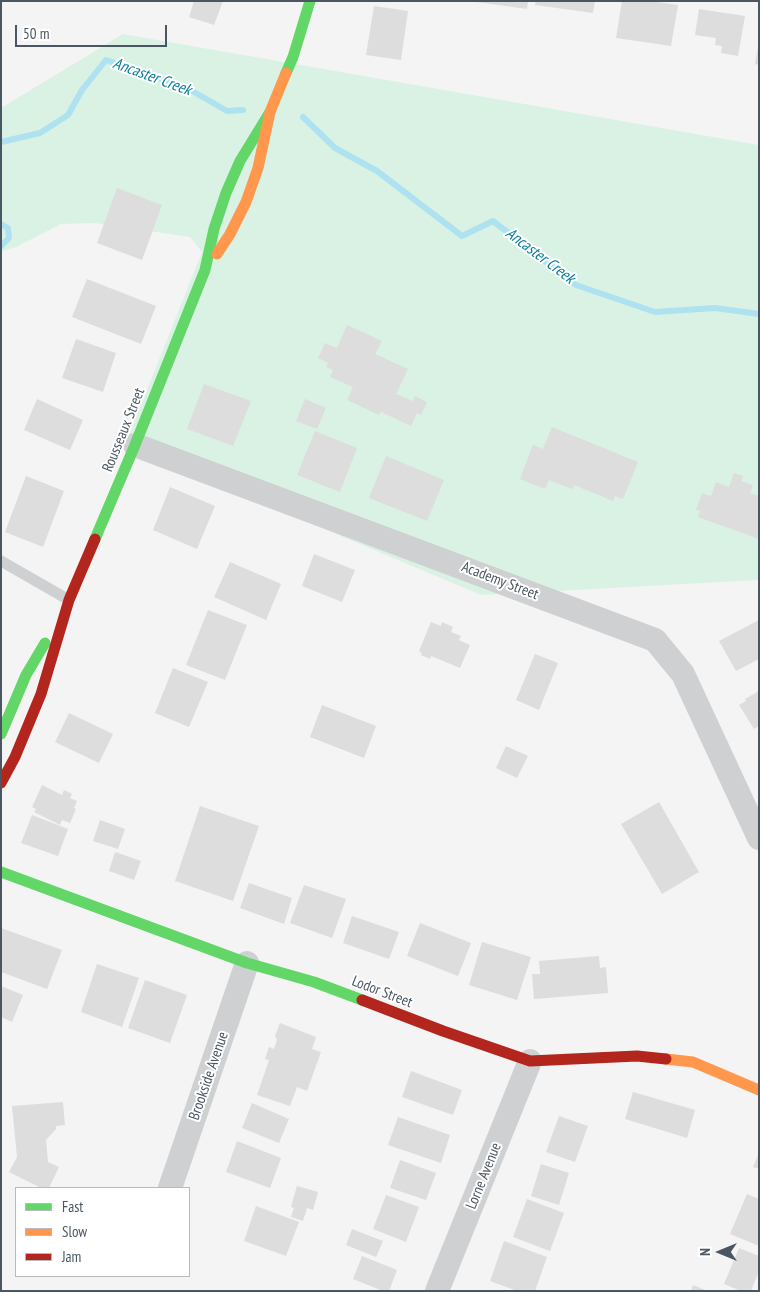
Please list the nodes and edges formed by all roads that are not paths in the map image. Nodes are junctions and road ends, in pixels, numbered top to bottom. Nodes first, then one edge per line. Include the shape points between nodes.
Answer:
1 (310, 1) edge
2 (270, 112) junction
3 (205, 270) junction
4 (135, 445) junction
5 (1, 561) edge
6 (69, 600) junction
7 (1, 734) edge
8 (1, 783) edge
9 (759, 838) edge
10 (1, 872) edge
11 (247, 963) junction
12 (530, 1061) junction
13 (759, 1090) edge
14 (170, 1187) edge
15 (437, 1291) edge

1 - 2 main road, Rousseaux Street via 293,57
2 - 3 main road, Rousseaux Street via 240,161 226,193
2 - 3 main road, Rousseaux Street via 258,168 246,202 230,234
3 - 4 main road, Rousseaux Street
4 - 6 main road, Rousseaux Street
4 - 9 street, Academy Street via 656,640 683,674
5 - 6 lane
6 - 7 main road, Rousseaux Street via 26,675
6 - 8 main road, Rousseaux Street via 41,694
10 - 11 main road, Lodor Street
11 - 12 main road, Lodor Street via 314,982
11 - 14 street, Brookside Avenue
12 - 13 main road, Lodor Street via 638,1056 692,1062
12 - 15 street, Lorne Avenue

